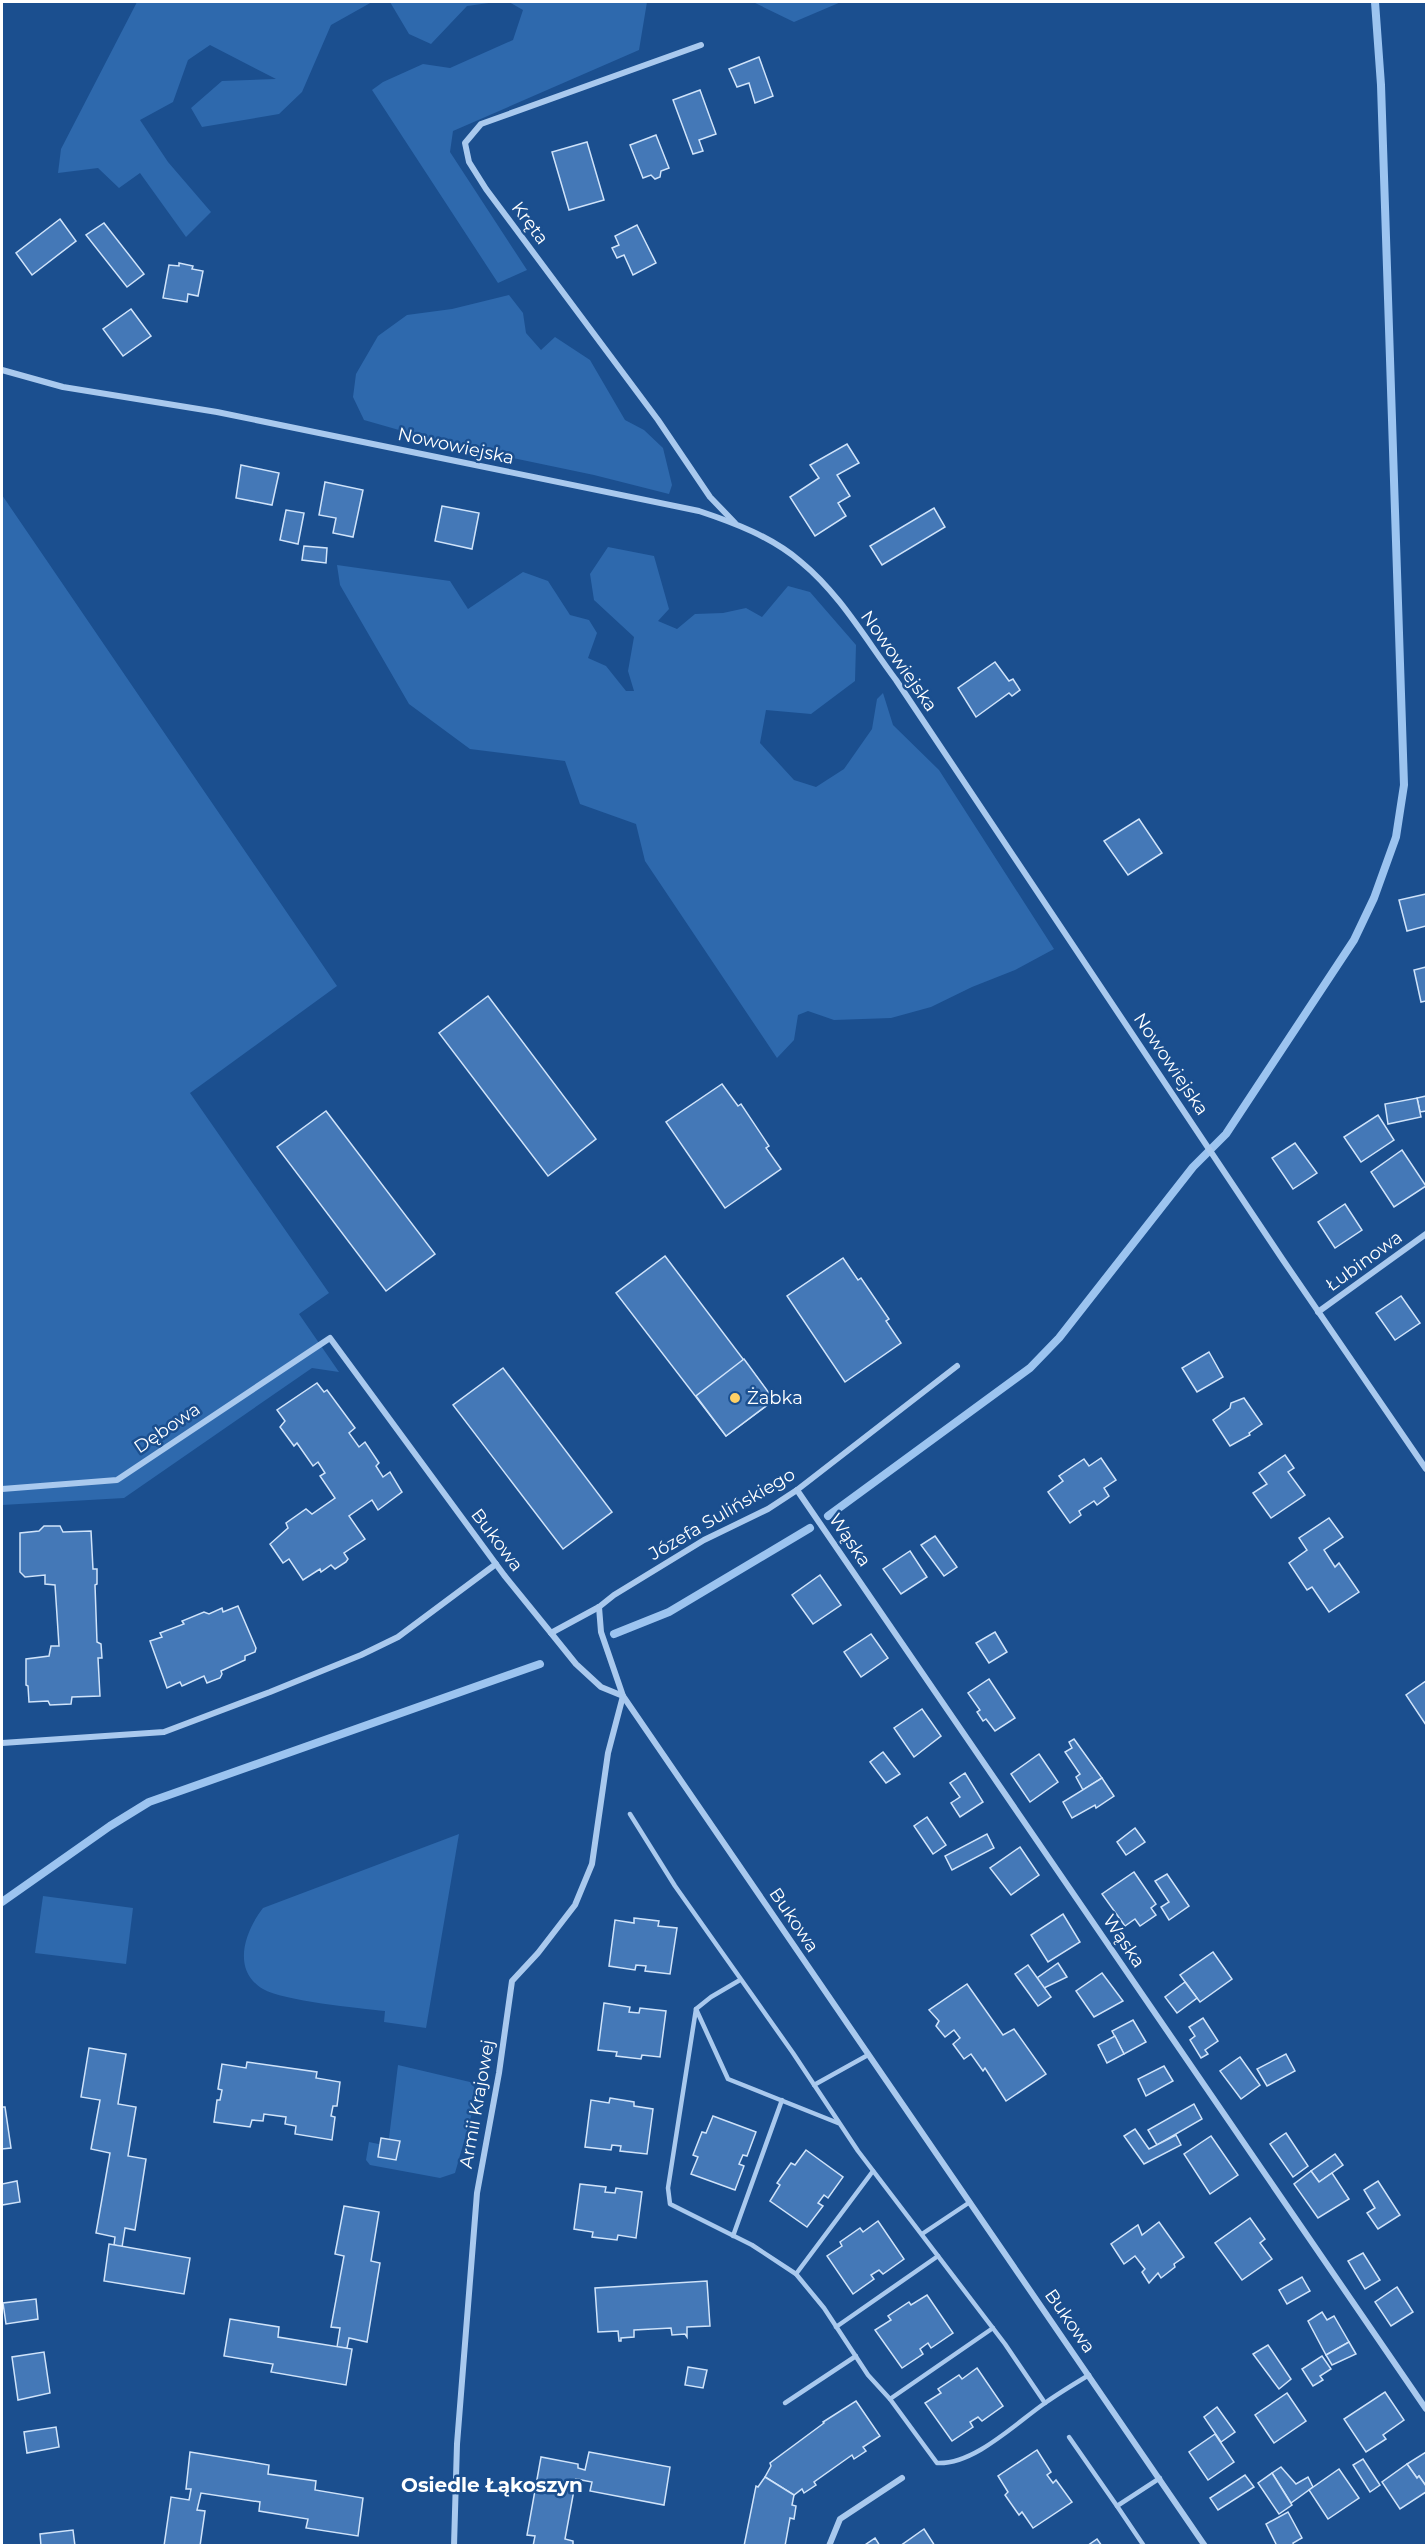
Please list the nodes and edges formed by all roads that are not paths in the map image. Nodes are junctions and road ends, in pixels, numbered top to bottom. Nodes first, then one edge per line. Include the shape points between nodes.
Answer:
1 (701, 45) dead end
2 (2, 370) edge
3 (735, 523) junction
4 (1426, 1234) edge
5 (1318, 1312) junction
6 (330, 1338) joint
7 (957, 1366) dead end
8 (1426, 1469) edge
9 (2, 1489) edge
10 (797, 1491) junction
11 (496, 1564) junction
12 (599, 1607) junction
13 (551, 1633) junction
14 (623, 1696) junction
15 (2, 1743) edge
16 (630, 1814) dead end
17 (740, 1980) junction
18 (696, 2009) junction
19 (868, 2055) junction
20 (814, 2085) junction
21 (782, 2100) junction
22 (839, 2123) junction
23 (873, 2171) junction
24 (970, 2202) junction
25 (922, 2234) junction
26 (733, 2236) junction
27 (938, 2256) junction
28 (796, 2274) junction
29 (836, 2327) junction
30 (993, 2328) junction
31 (856, 2356) junction
32 (1089, 2375) junction
33 (890, 2399) junction
34 (785, 2403) dead end
35 (1045, 2403) junction
36 (1426, 2409) edge
37 (1069, 2437) dead end
38 (902, 2478) dead end
39 (1160, 2478) junction
40 (1117, 2506) junction
41 (454, 2546) edge
42 (829, 2546) edge
43 (1144, 2546) edge
44 (1205, 2546) edge

1 - 3 street, Kręta via 481,124 465,143 469,162 486,189 658,420 710,497
2 - 3 street, Nowowiejska via 63,387 217,412 699,511
3 - 5 street, Nowowiejska via 765,537 800,561 829,588 958,772
4 - 5 street, Łubinowa
5 - 8 street, Nowowiejska
6 - 9 street, Dębowa via 117,1480
6 - 11 street, Bukowa
7 - 10 street, Józefa Sulińskiego
10 - 12 street, Józefa Sulińskiego via 704,1540
10 - 36 street, Wąska
11 - 13 street, Bukowa
11 - 15 street via 398,1637 164,1732
12 - 13 street, Józefa Sulińskiego
12 - 14 street via 601,1632
13 - 14 street, Bukowa via 601,1687
14 - 19 street, Bukowa
14 - 41 street, Armii Krajowej via 608,1753 592,1864 574,1905 512,1982 477,2193 457,2444
16 - 17 lane
17 - 18 lane
17 - 20 lane
18 - 21 lane via 729,2079
18 - 26 lane via 668,2188 670,2204
19 - 20 lane
19 - 24 street, Bukowa
20 - 22 lane
21 - 22 lane
21 - 26 lane
22 - 23 lane
23 - 25 lane
23 - 28 lane
24 - 25 lane
24 - 32 street, Bukowa
25 - 27 lane
26 - 28 lane
27 - 29 lane
27 - 30 lane
28 - 29 lane
29 - 31 lane
30 - 33 lane
30 - 35 lane
31 - 33 lane
31 - 34 lane
32 - 35 lane
32 - 39 street, Bukowa
33 - 35 lane via 937,2463 949,2464 967,2458
37 - 40 lane
38 - 42 street via 840,2519
39 - 40 lane
39 - 44 street, Bukowa
40 - 43 lane

